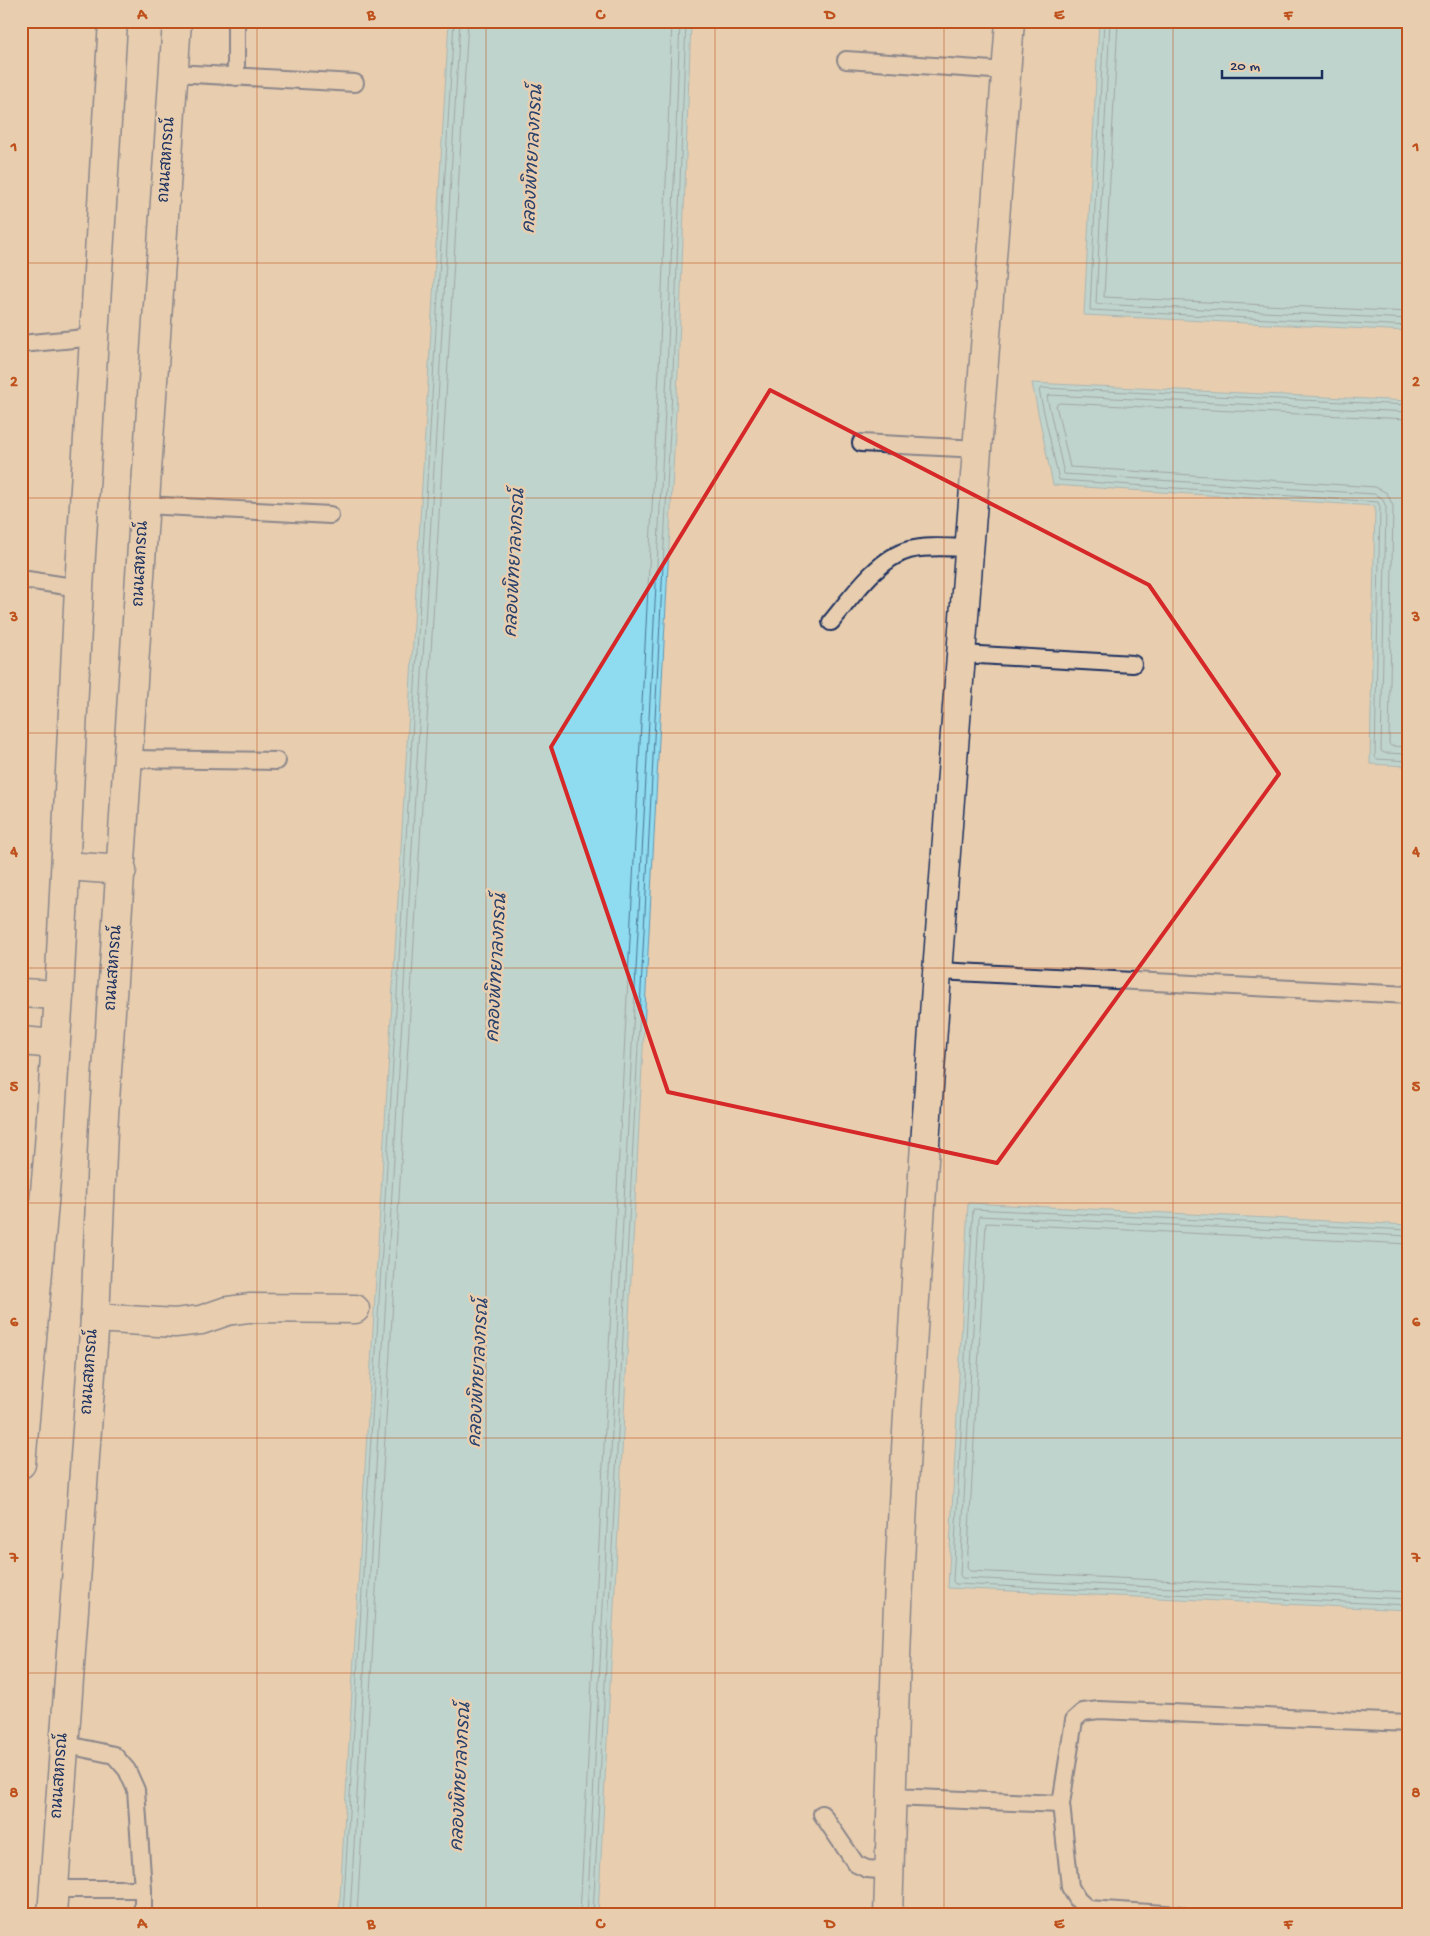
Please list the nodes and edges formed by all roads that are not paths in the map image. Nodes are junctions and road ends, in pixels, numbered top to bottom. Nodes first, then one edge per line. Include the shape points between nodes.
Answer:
1 (112, 21) edge
2 (177, 21) edge
3 (236, 21) edge
4 (1010, 21) edge
5 (846, 60) dead end
6 (1007, 71) junction
7 (174, 73) junction
8 (236, 77) junction
9 (355, 83) dead end
10 (96, 337) junction
11 (21, 344) edge
12 (861, 443) dead end
13 (979, 449) junction
14 (145, 505) junction
15 (330, 515) dead end
16 (971, 548) junction
17 (21, 579) edge
18 (79, 588) junction
19 (831, 622) dead end
20 (962, 654) junction
21 (1133, 664) dead end
22 (129, 759) junction
23 (277, 762) dead end
24 (66, 866) junction
25 (122, 870) junction
26 (938, 971) junction
27 (21, 992) edge
28 (59, 995) junction
29 (1409, 995) edge
30 (21, 1041) edge
31 (55, 1044) junction
32 (355, 1309) dead end
33 (95, 1318) junction
34 (21, 1464) edge
35 (1409, 1723) edge
36 (62, 1744) junction
37 (892, 1797) junction
38 (1061, 1804) junction
39 (822, 1814) dead end
40 (890, 1871) junction
41 (143, 1889) junction
42 (53, 1902) edge
43 (143, 1915) edge
44 (888, 1915) edge
45 (1180, 1915) edge

1 - 10 main road
2 - 7 main road, ถนนสหกรณ์
3 - 8 lane
4 - 6 main road
5 - 6 lane
6 - 13 main road
7 - 8 lane
7 - 14 main road, ถนนสหกรณ์
8 - 9 lane
10 - 11 lane
10 - 18 main road
12 - 13 lane
13 - 16 main road
14 - 15 lane
14 - 22 main road, ถนนสหกรณ์
16 - 19 lane via 923,547 899,554 870,575
16 - 20 main road
17 - 18 lane
18 - 24 main road
20 - 21 lane
20 - 26 main road
22 - 23 lane
22 - 25 main road, ถนนสหกรณ์
24 - 25 main road
24 - 28 main road
25 - 33 main road, ถนนสหกรณ์
26 - 29 lane
26 - 37 main road via 900,1555
27 - 28 main road
28 - 31 main road
30 - 31 main road
31 - 34 main road
32 - 33 main road via 248,1308 175,1323
33 - 36 main road, ถนนสหกรณ์
35 - 38 lane via 1099,1710 1083,1712 1074,1720
36 - 41 lane via 114,1755 127,1770 136,1790
36 - 42 main road, ถนนสหกรณ์
37 - 38 lane
37 - 40 main road
38 - 45 lane via 1070,1887 1078,1900 1088,1909
39 - 40 lane via 856,1864 867,1869
40 - 44 main road
41 - 42 lane
41 - 43 lane

